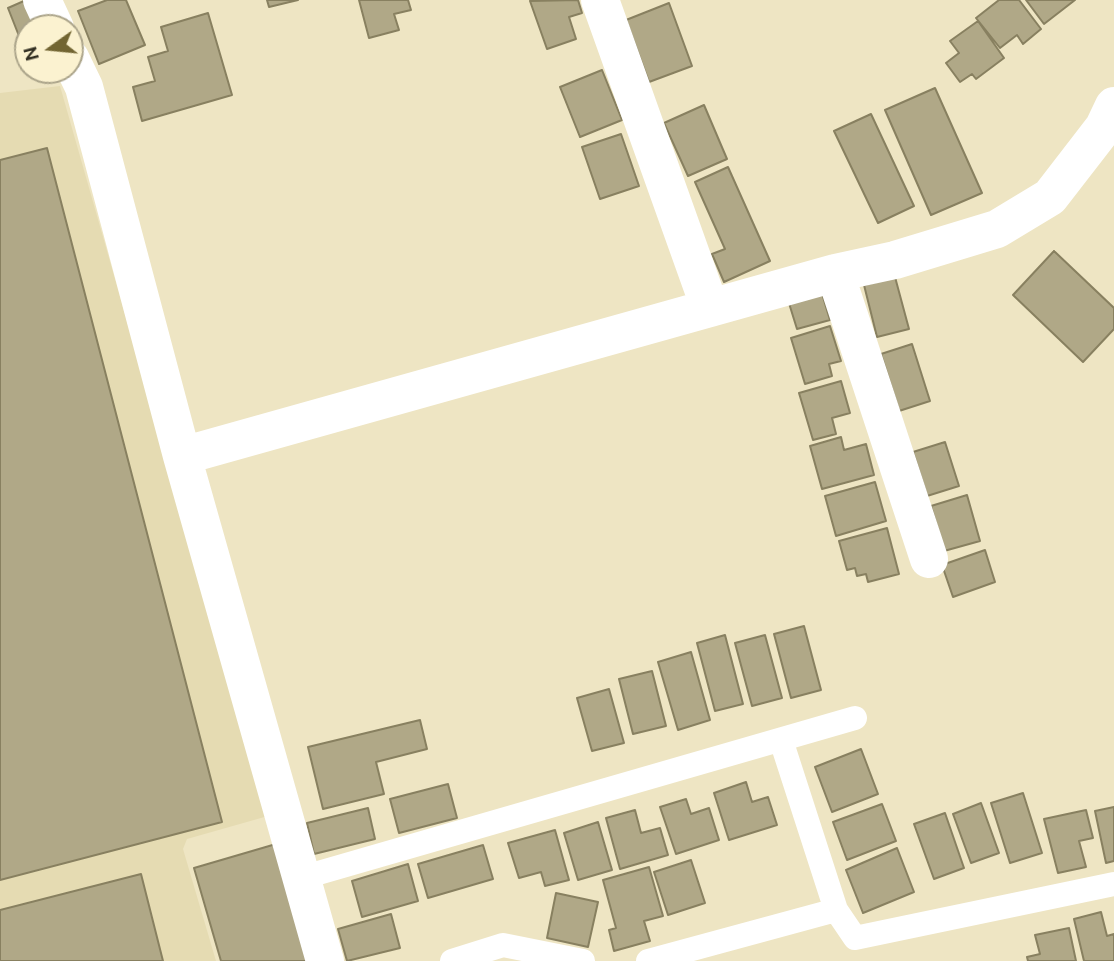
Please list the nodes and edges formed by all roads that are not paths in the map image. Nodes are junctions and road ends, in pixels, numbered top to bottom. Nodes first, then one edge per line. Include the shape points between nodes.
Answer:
1 (600, 0) edge
2 (82, 84) edge
3 (1114, 106) edge
4 (835, 273) junction
5 (710, 308) junction
6 (182, 456) junction
7 (929, 559) dead end
8 (855, 718) dead end
9 (781, 740) junction
10 (302, 878) junction
11 (1114, 884) edge
12 (836, 910) junction
13 (325, 961) edge
14 (452, 961) edge
15 (583, 961) edge
16 (648, 961) edge

1 - 5 street
2 - 6 street
3 - 4 street via 1104,127 1050,197 1039,204 997,229
4 - 5 street
4 - 7 street
5 - 6 street
6 - 10 street
8 - 9 lane
9 - 10 lane
9 - 12 lane
10 - 13 street
11 - 12 lane via 855,938
12 - 16 lane
14 - 15 lane via 502,945

